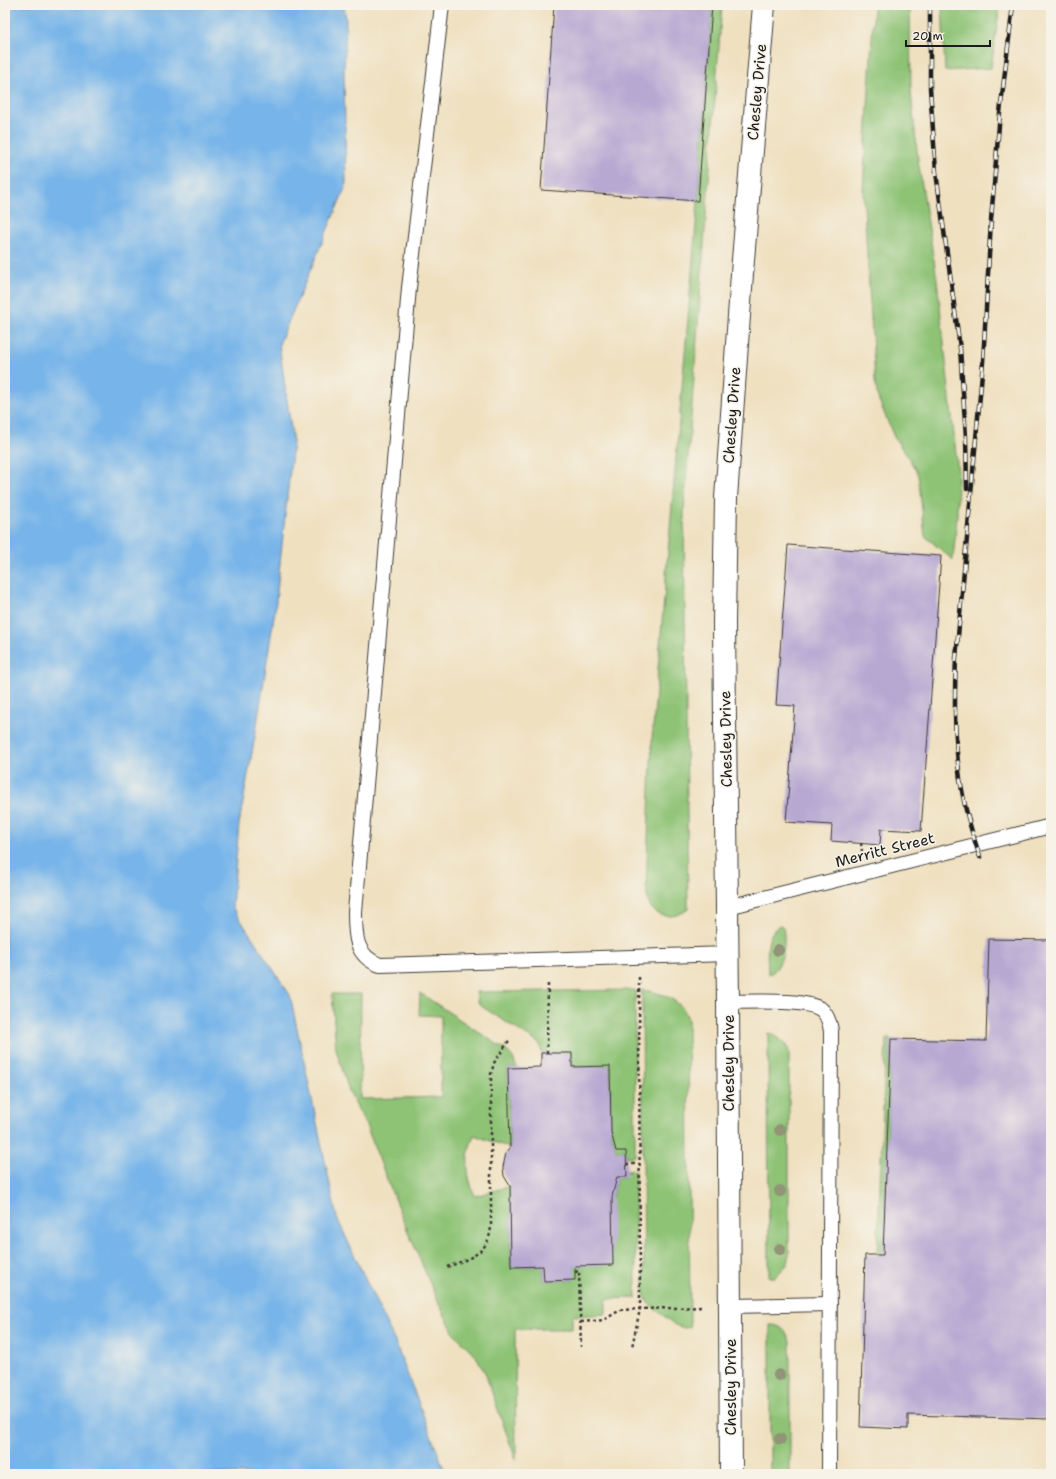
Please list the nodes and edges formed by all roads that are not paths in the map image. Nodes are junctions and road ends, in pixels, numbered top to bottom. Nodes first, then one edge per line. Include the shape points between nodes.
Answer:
1 (442, 5) edge
2 (764, 5) edge
3 (1051, 826) edge
4 (728, 907) junction
5 (728, 954) junction
6 (728, 1002) junction
7 (830, 1304) junction
8 (731, 1306) junction
9 (731, 1474) edge
10 (829, 1474) edge

1 - 5 lane via 409,288 354,912 357,942 362,953 370,961 380,965
2 - 4 main road, Chesley Drive via 726,498 724,631
3 - 4 lane, Merritt Street
4 - 5 main road, Chesley Drive
5 - 6 main road, Chesley Drive
6 - 7 lane via 813,1005 822,1010 829,1020 832,1046
6 - 8 main road, Chesley Drive
7 - 8 lane
7 - 10 lane
8 - 9 main road, Chesley Drive

